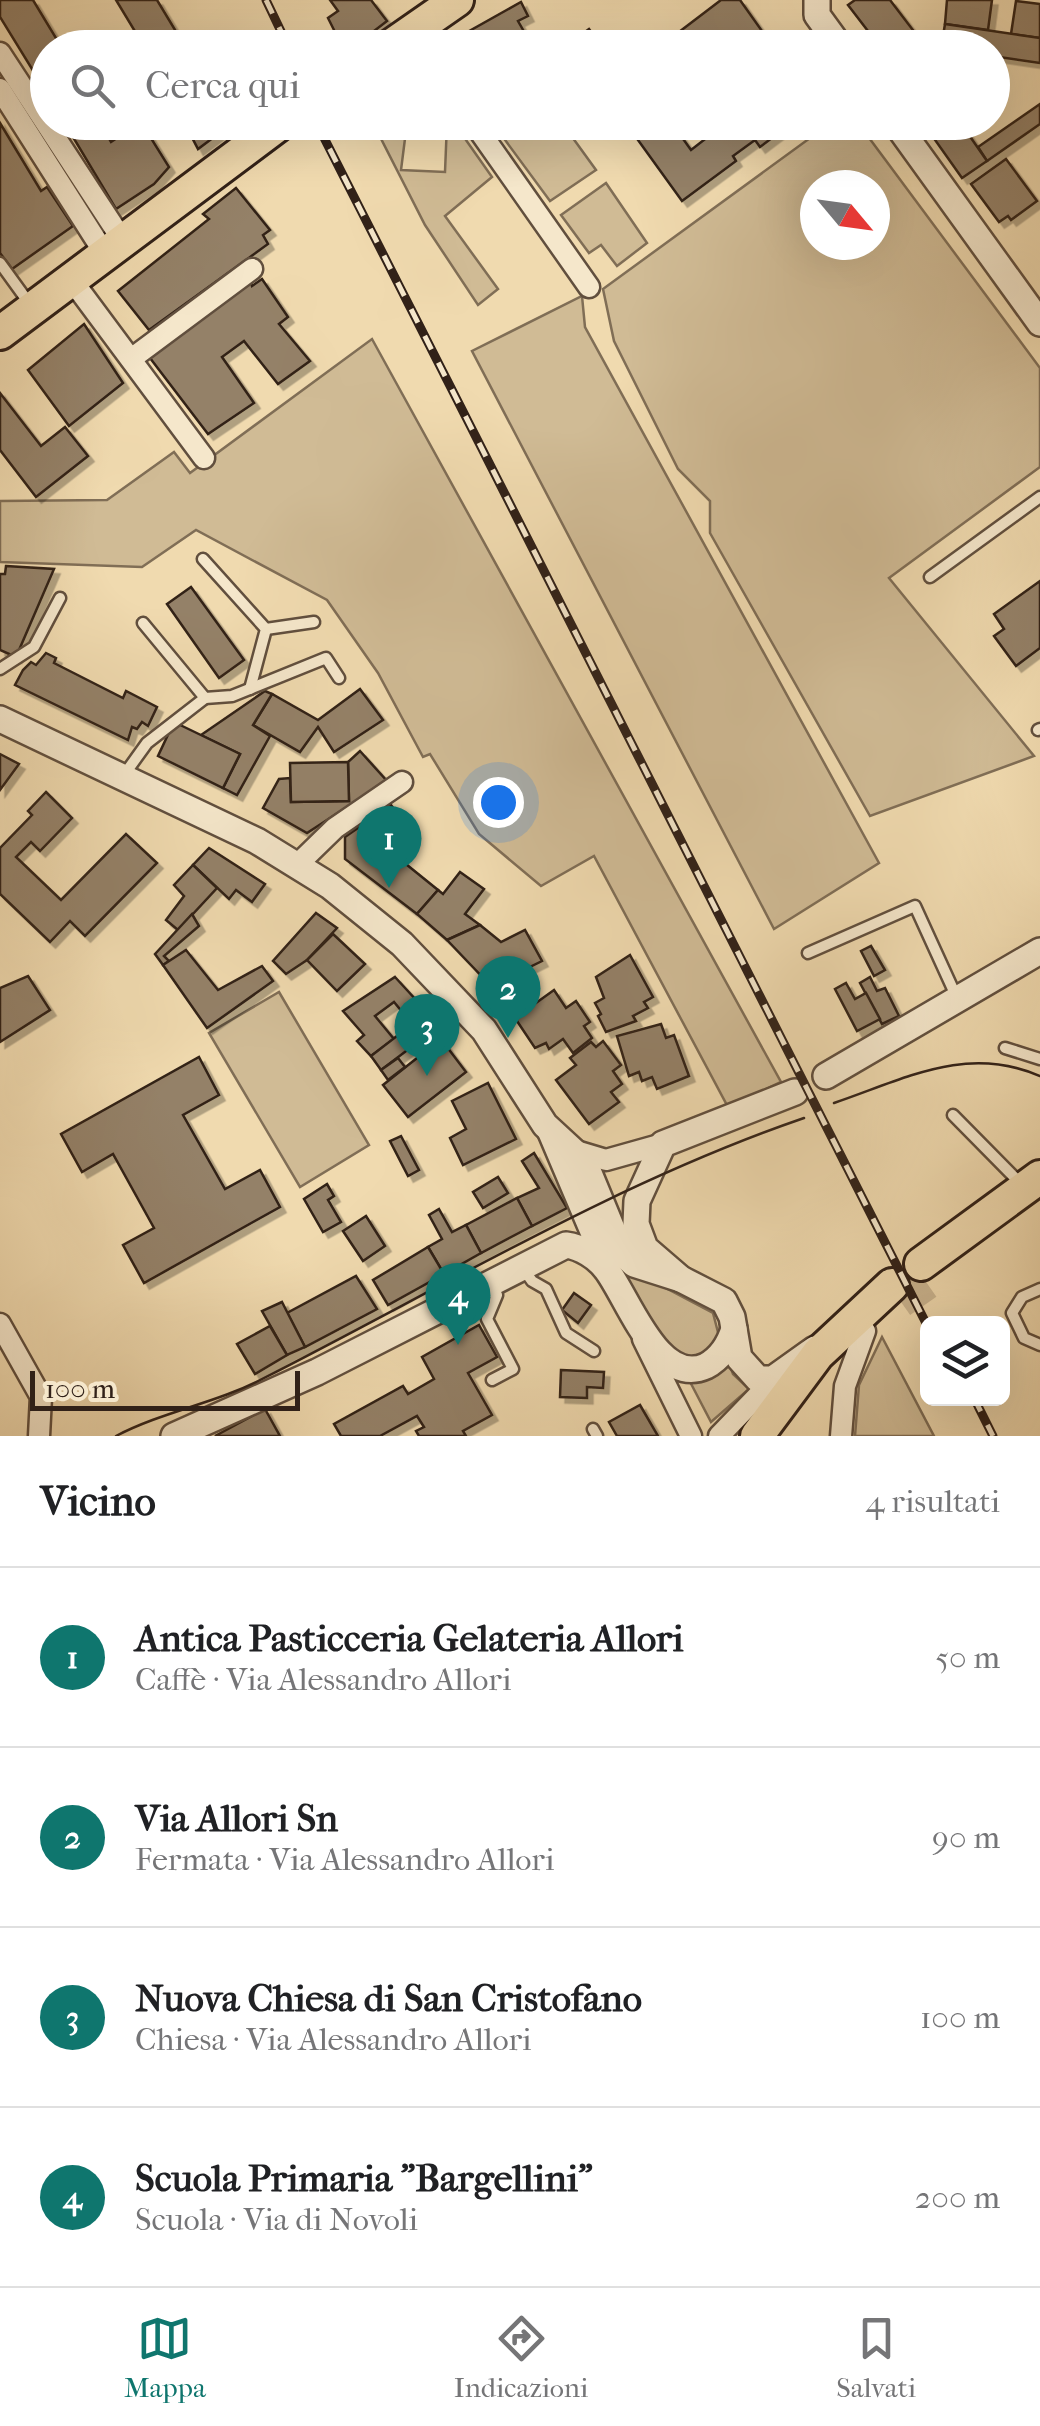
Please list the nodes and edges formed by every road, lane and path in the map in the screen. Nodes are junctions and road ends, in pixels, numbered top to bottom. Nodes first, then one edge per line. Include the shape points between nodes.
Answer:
1 (457, 0) edge
2 (814, 5) edge
3 (422, 30) edge
4 (830, 30) edge
5 (2, 58) edge
6 (0, 89) edge
7 (30, 105) edge
8 (30, 131) edge
9 (37, 140) edge
10 (51, 140) edge
11 (258, 140) edge
12 (486, 140) edge
13 (908, 140) edge
14 (114, 247) junction
15 (0, 263) edge
16 (252, 269) dead end
17 (71, 279) junction
18 (589, 286) dead end
19 (32, 308) junction
20 (1040, 324) edge
21 (0, 332) edge
22 (131, 360) junction
23 (204, 458) dead end
24 (1040, 497) edge
25 (204, 559) dead end
26 (930, 577) dead end
27 (60, 598) dead end
28 (314, 622) dead end
29 (143, 623) dead end
30 (266, 629) junction
31 (0, 669) edge
32 (339, 678) dead end
33 (250, 688) junction
34 (205, 698) junction
35 (0, 719) edge
36 (124, 775) junction
37 (402, 782) dead end
38 (298, 864) junction
39 (1040, 951) edge
40 (808, 954) dead end
41 (957, 999) junction
42 (1005, 1048) dead end
43 (1040, 1059) edge
44 (826, 1076) dead end
45 (796, 1092) dead end
46 (953, 1115) dead end
47 (545, 1125) junction
48 (664, 1144) junction
49 (576, 1151) junction
50 (1035, 1192) edge
51 (522, 1266) junction
52 (606, 1269) junction
53 (926, 1272) tunnel mouth
54 (682, 1279) junction
55 (489, 1283) junction
56 (1040, 1289) edge
57 (0, 1324) edge
58 (637, 1324) junction
59 (734, 1329) junction
60 (866, 1331) junction
61 (832, 1338) junction
62 (1040, 1345) edge
63 (594, 1351) dead end
64 (778, 1376) junction
65 (492, 1380) dead end
66 (39, 1436) edge
67 (174, 1436) edge
68 (691, 1436) edge
69 (719, 1436) edge
70 (757, 1436) edge
71 (780, 1436) edge
72 (841, 1436) edge

1 - 3 main road
2 - 4 street
5 - 7 street
6 - 8 street
9 - 14 street
10 - 14 street
11 - 14 main road
12 - 18 street
13 - 20 street
14 - 17 main road
15 - 19 lane
16 - 22 street
17 - 19 main road
17 - 22 street
19 - 21 main road
22 - 23 street
24 - 26 lane
25 - 30 lane
27 - 31 lane via 34,646
28 - 30 lane
29 - 34 lane
30 - 33 lane
32 - 33 lane via 326,658
33 - 34 lane
34 - 36 lane via 147,743
35 - 36 street
36 - 38 street
37 - 38 street via 335,828
38 - 47 street via 435,976 484,1030
39 - 41 street
40 - 41 lane via 915,906
41 - 44 street
42 - 43 lane
45 - 48 street
46 - 50 lane
47 - 49 street
47 - 52 street
48 - 49 street via 606,1160
48 - 54 street via 642,1182 636,1224 645,1248
49 - 54 street via 622,1253 634,1264
50 - 53 main road
51 - 52 street via 568,1245
51 - 55 street
51 - 63 lane via 546,1289 566,1333
52 - 58 street
54 - 59 street via 720,1296
55 - 65 lane via 497,1295 486,1318 513,1368
55 - 67 street
56 - 62 lane via 1022,1297 1012,1312 1024,1338
57 - 66 street via 41,1397
58 - 59 street via 668,1360 689,1369 720,1356
58 - 68 street
59 - 64 street via 746,1370 764,1381
60 - 61 main road via 896,1294
60 - 71 main road
60 - 72 street via 845,1386
61 - 64 street
61 - 70 main road
64 - 69 street

